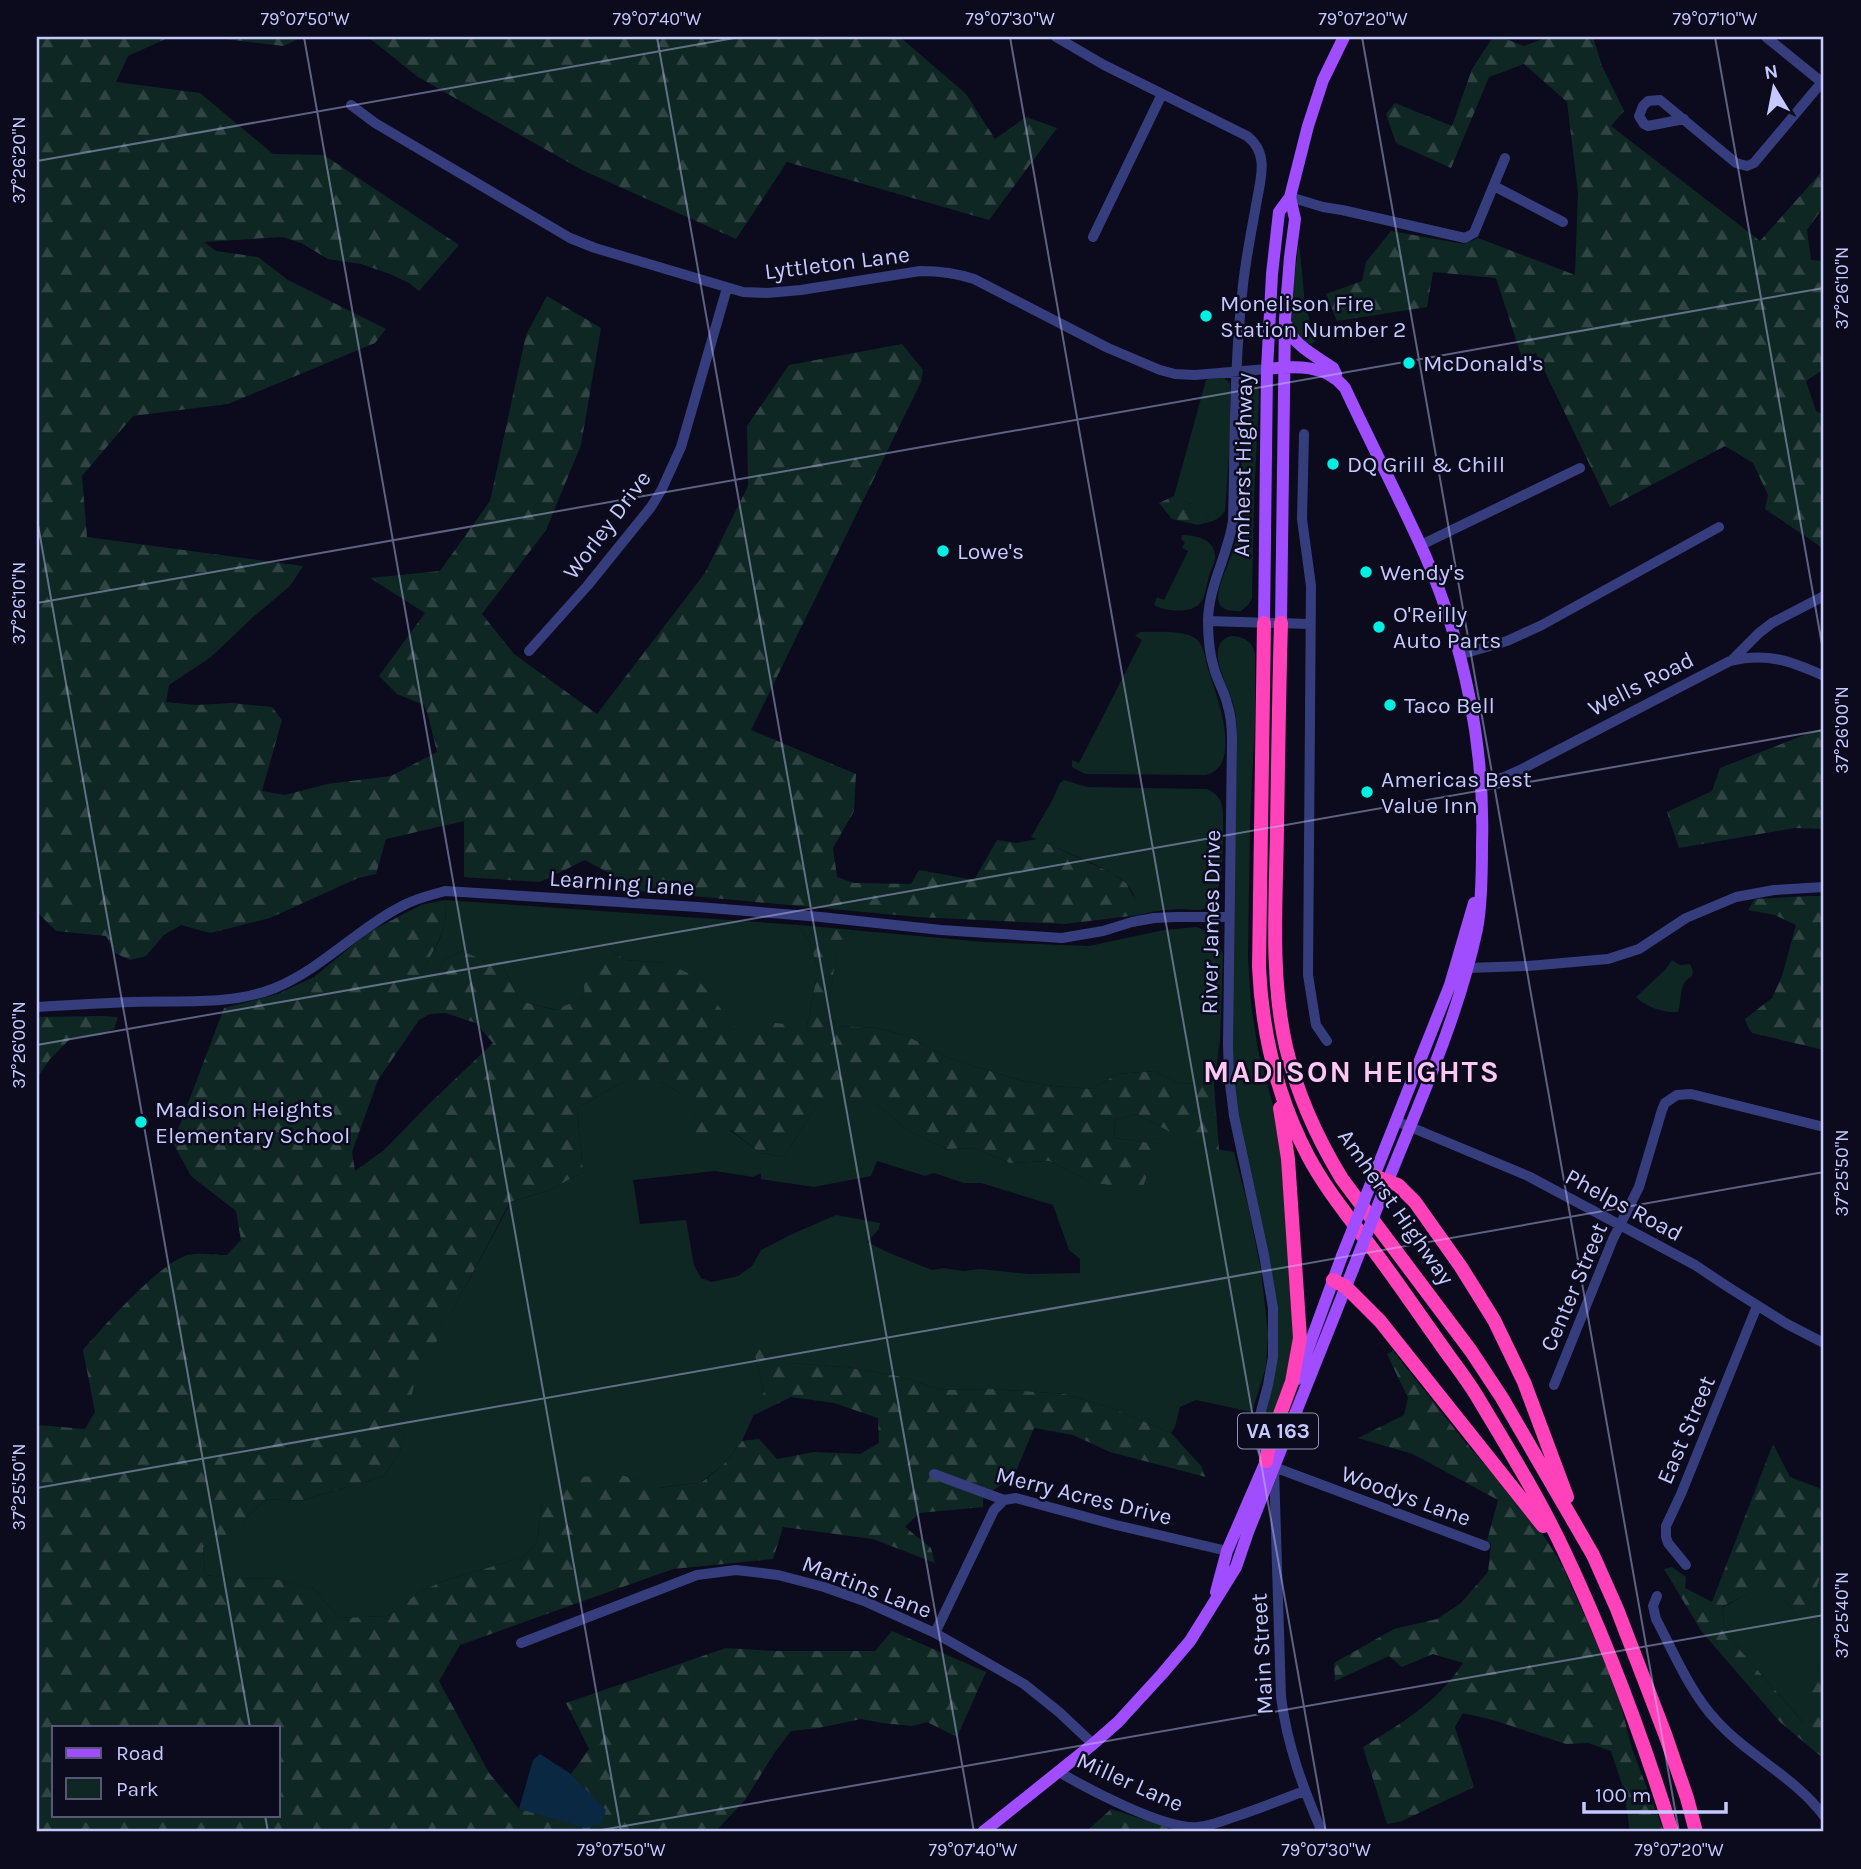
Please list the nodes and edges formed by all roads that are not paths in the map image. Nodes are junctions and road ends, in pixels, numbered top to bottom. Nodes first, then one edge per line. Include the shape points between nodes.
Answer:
1 (1056, 37) edge
2 (1344, 37) edge
3 (1766, 37) edge
4 (1069, 40) edge
5 (1823, 83) edge
6 (1162, 94) junction
7 (351, 105) dead end
8 (1684, 119) dead end
9 (1506, 158) dead end
10 (1493, 186) junction
11 (1290, 197) junction
12 (1563, 222) dead end
13 (1093, 237) dead end
14 (727, 288) junction
15 (1285, 319) junction
16 (1284, 368) junction
17 (1267, 369) junction
18 (1237, 372) junction
19 (1339, 381) junction
20 (1304, 434) dead end
21 (1580, 468) dead end
22 (1719, 527) dead end
23 (1421, 545) junction
24 (1824, 596) edge
25 (1208, 621) junction
26 (1264, 623) junction
27 (1280, 623) junction
28 (1310, 624) junction
29 (529, 651) dead end
30 (1459, 655) junction
31 (1730, 661) junction
32 (1824, 676) edge
33 (1481, 783) junction
34 (1480, 886) junction
35 (1824, 887) edge
36 (1229, 917) junction
37 (1468, 968) junction
38 (37, 1006) edge
39 (1327, 1041) dead end
40 (1271, 1062) junction
41 (1396, 1121) junction
42 (1409, 1127) junction
43 (1824, 1127) edge
44 (1382, 1182) junction
45 (1620, 1226) junction
46 (1340, 1284) junction
47 (1757, 1306) junction
48 (1824, 1343) edge
49 (1554, 1385) dead end
50 (1270, 1464) junction
51 (934, 1474) dead end
52 (1004, 1500) junction
53 (1485, 1546) dead end
54 (1227, 1551) junction
55 (1593, 1555) junction
56 (1686, 1565) dead end
57 (1578, 1583) junction
58 (1657, 1596) dead end
59 (1212, 1605) junction
60 (935, 1633) junction
61 (520, 1643) dead end
62 (1093, 1744) junction
63 (1059, 1772) junction
64 (1304, 1791) junction
65 (1824, 1816) edge
66 (984, 1832) edge
67 (1322, 1832) edge
68 (1672, 1832) edge
69 (1696, 1832) edge

1 - 4 street
2 - 11 main road via 1319,89
3 - 5 street
4 - 6 street via 1104,65
5 - 8 street via 1747,166 1736,163
6 - 13 street
6 - 18 street, River James Drive via 1247,136 1260,151 1261,176 1243,283
7 - 14 street, Lyttleton Lane via 570,238
9 - 10 street
10 - 11 street via 1475,233 1465,238
10 - 12 street
11 - 15 main road, Amherst Highway via 1295,219
11 - 17 main road, Amherst Highway via 1279,212
14 - 18 street, Lyttleton Lane via 767,293 920,271 961,274 1152,368 1195,375
14 - 29 street, Worley Drive via 685,435 662,489 588,585
15 - 16 main road, Amherst Highway
15 - 19 main road via 1289,334 1333,368
16 - 17 main road
16 - 19 main road via 1316,369
16 - 27 main road, Amherst Highway
17 - 18 street, Lyttleton Lane
17 - 26 main road, Amherst Highway
18 - 25 street, River James Drive via 1233,521 1214,581
19 - 23 main road, VA 163
20 - 28 street via 1303,519 1311,586
21 - 23 street
22 - 30 street via 1542,625
23 - 30 main road, VA 163
24 - 31 street via 1765,628
25 - 26 street
25 - 36 street, River James Drive via 1214,667 1231,722
26 - 27 street
26 - 40 highway, Amherst Highway via 1259,967
27 - 28 street
27 - 55 highway, Amherst Highway via 1276,951 1281,1016 1293,1073 1314,1128 1336,1168 1471,1351
28 - 39 street via 1308,972 1316,1024
30 - 33 main road, VA 163
31 - 32 street, Wells Road via 1771,658
31 - 33 street, Wells Road via 1522,769
33 - 34 main road, VA 163
34 - 37 main road, VA 163 via 1478,925
34 - 41 main road, VA 163 via 1450,985
35 - 37 street via 1736,897 1686,918 1639,949 1608,959
36 - 38 street, Learning Lane via 1154,918 1062,938 445,891 405,905 300,975 257,994 213,1001
36 - 50 street, River James Drive via 1229,1076 1273,1314 1273,1357 1256,1430
37 - 42 main road, VA 163
40 - 50 highway via 1288,1158 1300,1338 1292,1382 1270,1441
40 - 57 highway, Amherst Highway via 1309,1158 1476,1394
41 - 42 street, Phelps Road
41 - 44 main road, VA 163
42 - 44 main road, VA 163
42 - 45 street, Phelps Road via 1528,1176
43 - 45 street, Center Street via 1691,1094 1670,1098 1662,1110 1639,1187
44 - 46 main road, VA 163, bridge via 1353,1269
44 - 46 main road, VA 163, bridge via 1342,1256
44 - 55 highway via 1398,1185 1415,1202 1494,1320 1521,1375
45 - 47 street, Phelps Road via 1695,1265
45 - 49 street, Center Street
46 - 50 main road, VA 163
46 - 57 highway via 1380,1321 1539,1520
47 - 48 street, Phelps Road
47 - 56 street, East Street via 1666,1526 1668,1543
50 - 53 street, Woodys Lane
50 - 54 main road, VA 163
50 - 59 main road, VA 163 via 1236,1567
50 - 64 street, Main Street via 1281,1697 1288,1741
51 - 52 street, Merry Acres Drive
52 - 54 street, Merry Acres Drive via 1016,1497
52 - 60 street via 994,1510
54 - 59 main road, VA 163
55 - 69 highway, Amherst Highway via 1665,1734
57 - 68 highway, Amherst Highway via 1621,1682
58 - 65 street via 1653,1606 1656,1619 1701,1702 1728,1732 1791,1781
59 - 62 main road, VA 163 via 1162,1674
60 - 61 street, Martins Lane via 824,1587 736,1570 679,1581
60 - 62 street, Martins Lane via 1024,1684
62 - 63 main road, VA 163
63 - 64 street, Miller Lane via 1141,1812 1188,1827 1212,1825
63 - 66 main road, VA 163
64 - 67 street, Main Street

